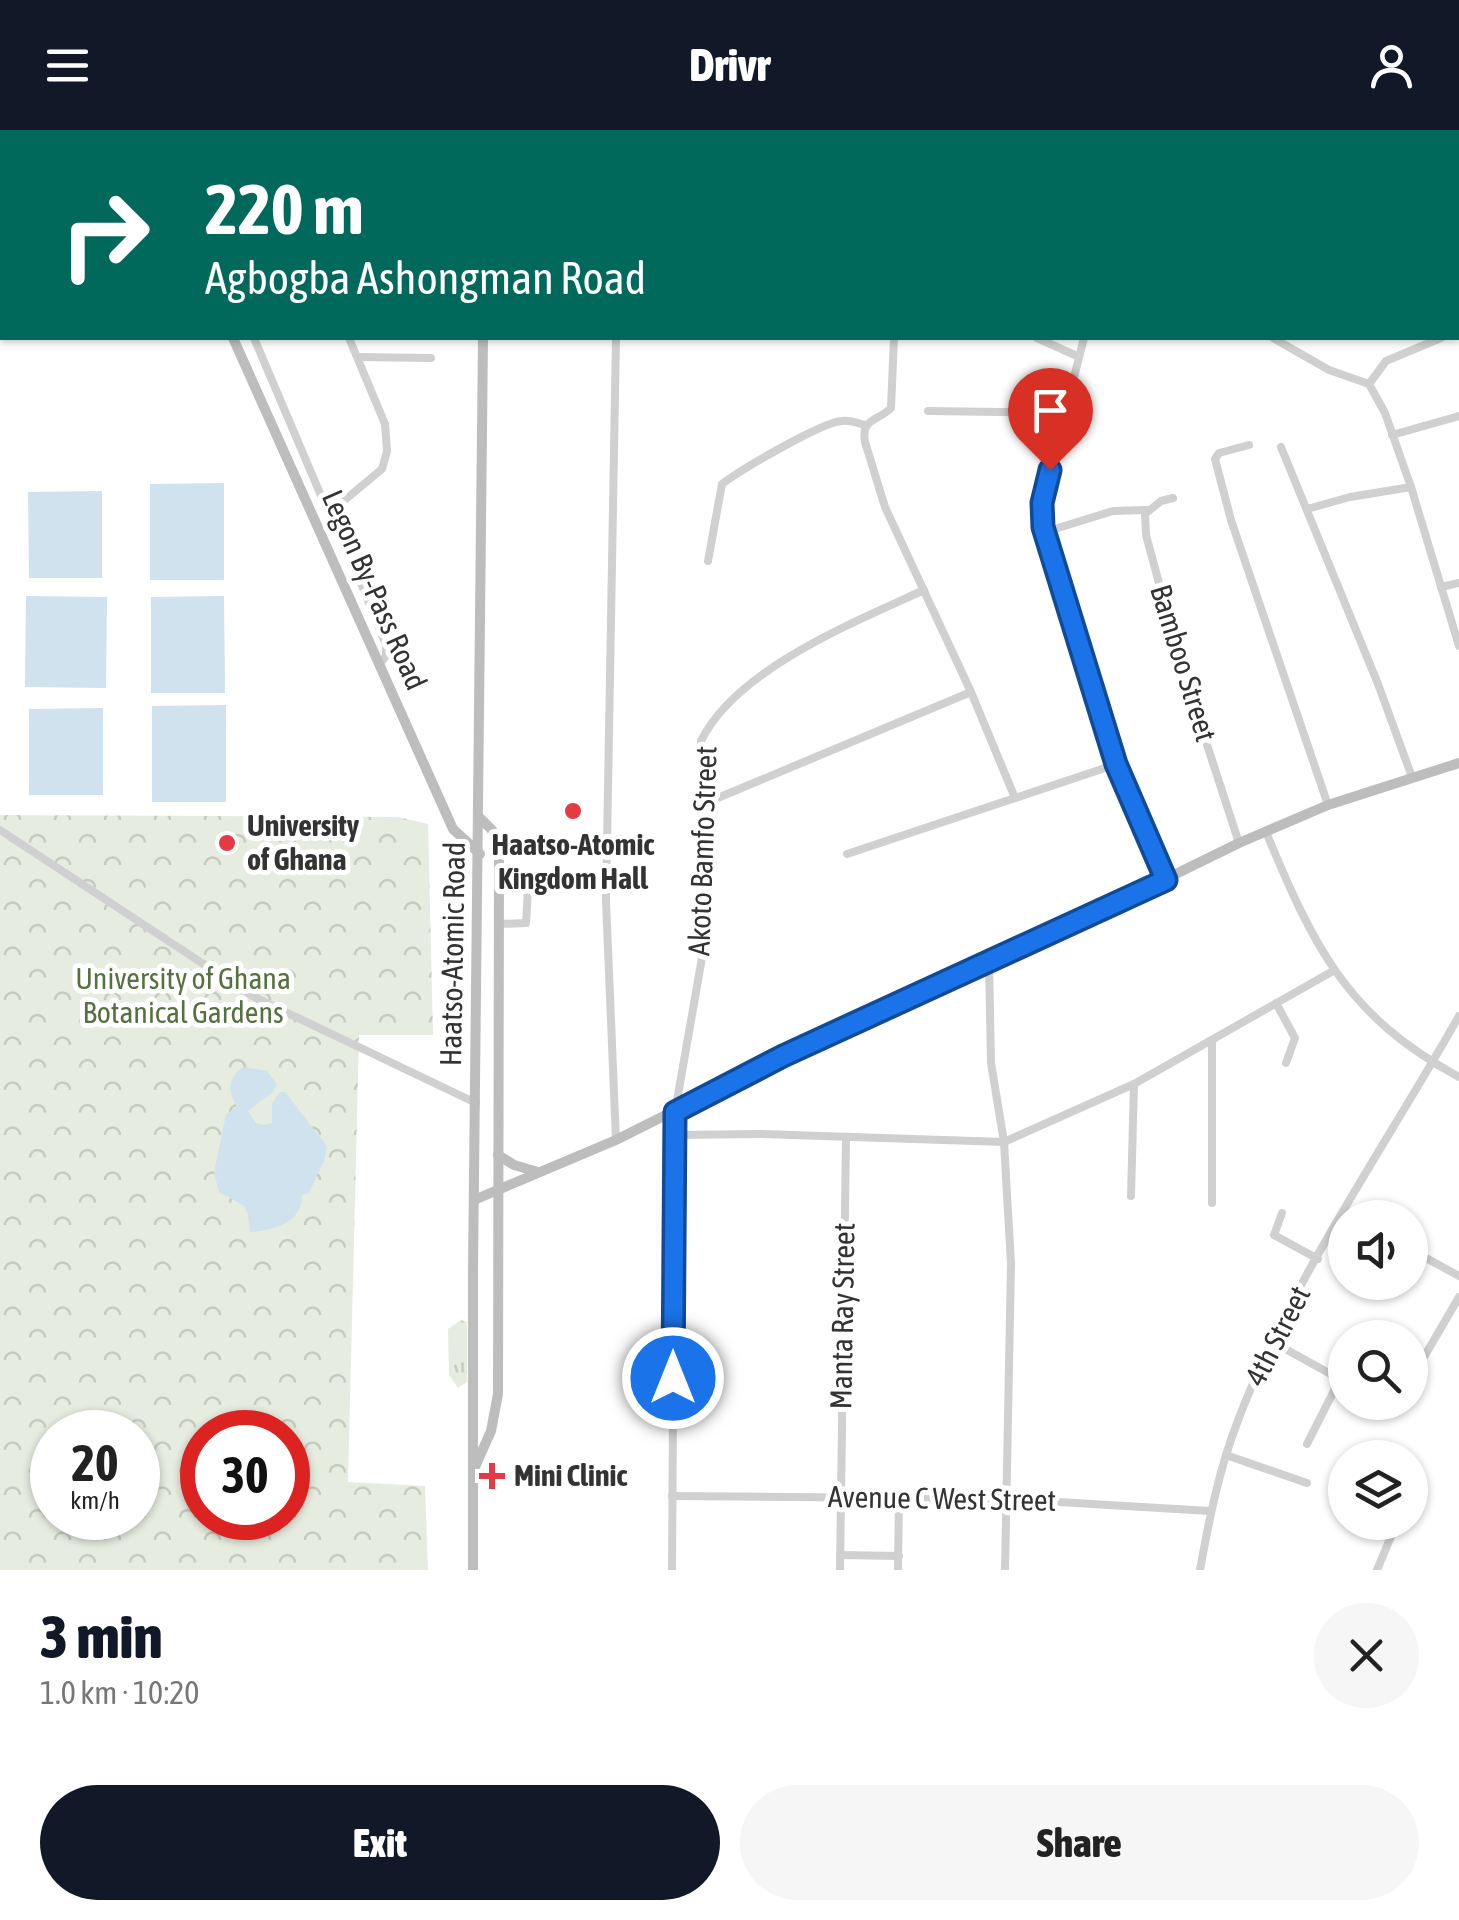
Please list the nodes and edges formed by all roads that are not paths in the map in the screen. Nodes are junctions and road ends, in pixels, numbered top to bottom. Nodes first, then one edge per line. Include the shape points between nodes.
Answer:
1 (234, 340) edge
2 (255, 340) edge
3 (350, 340) edge
4 (483, 340) edge
5 (616, 340) edge
6 (894, 340) edge
7 (1041, 340) edge
8 (1083, 340) edge
9 (1276, 340) edge
10 (1436, 340) edge
11 (1077, 356) junction
12 (358, 357) junction
13 (432, 358) dead end
14 (1369, 384) junction
15 (928, 411) dead end
16 (1063, 413) junction
17 (1459, 416) edge
18 (866, 425) junction
19 (1392, 436) junction
20 (1250, 445) dead end
21 (1281, 447) dead end
22 (1411, 487) junction
23 (322, 498) dead end
24 (1173, 498) dead end
25 (1307, 509) junction
26 (1148, 510) junction
27 (1044, 532) junction
28 (708, 561) dead end
29 (1459, 584) edge
30 (1441, 587) junction
31 (924, 590) junction
32 (1459, 646) edge
33 (379, 665) junction
34 (971, 692) junction
35 (1459, 763) edge
36 (1116, 764) junction
37 (1412, 777) junction
38 (1015, 798) junction
39 (700, 805) junction
40 (1328, 805) junction
41 (480, 818) junction
42 (0, 830) edge
43 (1266, 832) junction
44 (1239, 843) junction
45 (480, 854) junction
46 (847, 854) dead end
47 (1166, 880) junction
48 (528, 888) dead end
49 (499, 924) junction
50 (989, 960) junction
51 (1333, 972) junction
52 (1276, 1003) junction
53 (1459, 1016) edge
54 (1212, 1040) junction
55 (1433, 1062) junction
56 (1286, 1063) dead end
57 (1459, 1076) edge
58 (1134, 1084) junction
59 (476, 1103) junction
60 (675, 1112) junction
61 (674, 1135) junction
62 (846, 1137) junction
63 (616, 1140) junction
64 (1004, 1142) junction
65 (498, 1155) junction
66 (539, 1172) junction
67 (498, 1190) junction
68 (1132, 1196) dead end
69 (474, 1200) junction
70 (1212, 1203) dead end
71 (1282, 1213) dead end
72 (1318, 1260) junction
73 (1428, 1260) dead end
74 (1459, 1276) edge
75 (1459, 1297) edge
76 (1271, 1342) junction
77 (1428, 1350) edge
78 (1328, 1373) edge
79 (1328, 1406) edge
80 (1307, 1444) dead end
81 (1226, 1455) junction
82 (475, 1467) junction
83 (1307, 1484) dead end
84 (672, 1496) junction
85 (840, 1496) junction
86 (900, 1497) junction
87 (1006, 1500) junction
88 (1210, 1512) junction
89 (1390, 1540) edge
90 (840, 1555) junction
91 (898, 1556) junction
92 (473, 1570) edge
93 (672, 1570) edge
94 (840, 1570) edge
95 (898, 1570) edge
96 (1005, 1570) edge
97 (1200, 1570) edge
98 (1380, 1570) edge

1 - 33 street, Legon By-Pass Road
2 - 23 street
3 - 12 street
4 - 41 street, Haatso-Atomic Road
5 - 63 street via 606,900
6 - 18 street via 891,408
7 - 11 street
8 - 11 street
9 - 14 street
10 - 14 street via 1386,361
11 - 16 street
12 - 13 street
12 - 33 street via 386,424 387,450 382,469 340,504 335,520 386,645
14 - 19 street
15 - 16 street
16 - 27 street via 1042,503
17 - 19 street
18 - 28 street via 834,422 722,484
18 - 31 street via 885,507
19 - 22 street
20 - 40 street via 1218,452 1215,460
21 - 25 street
22 - 25 street
22 - 30 street
24 - 26 street
25 - 37 street
26 - 27 street via 1113,511
26 - 44 street, Bamboo Street via 1146,535 1161,592
27 - 36 street
29 - 30 street
30 - 32 street
31 - 34 street
31 - 39 street, Akoto Bamfo Street via 810,643 717,716 702,741
33 - 45 street, Legon By-Pass Road via 454,829
34 - 38 street
34 - 39 street
35 - 37 street
36 - 38 street
36 - 47 street
37 - 40 street
38 - 46 street
39 - 60 street, Akoto Bamfo Street via 703,952
40 - 43 street
41 - 45 street, Haatso-Atomic Road
41 - 49 street via 498,846
42 - 59 street via 252,996
43 - 44 street
43 - 51 street
44 - 47 street
45 - 59 street, Haatso-Atomic Road
47 - 50 street
48 - 49 street via 526,923
49 - 65 street
50 - 60 street
50 - 64 street via 992,1063
51 - 52 street
51 - 55 street via 1376,1020
52 - 54 street
52 - 56 street via 1294,1038
53 - 55 street, 4th Street
54 - 58 street
54 - 70 street
55 - 57 street
55 - 72 street, 4th Street
58 - 64 street
58 - 68 street
59 - 69 street, Haatso-Atomic Road
60 - 61 street, Akoto Bamfo Street
60 - 63 street
61 - 62 street
61 - 84 street, Akoto Bamfo Street
62 - 64 street
62 - 85 street, Manta Ray Street
63 - 66 street
64 - 87 street via 1011,1264
65 - 66 street
65 - 67 street
66 - 67 street
67 - 69 street
67 - 82 street via 498,1394
69 - 82 street, Haatso-Atomic Road
71 - 72 street via 1274,1235
72 - 76 street, 4th Street
73 - 74 street
75 - 77 street
76 - 78 street
76 - 81 street, 4th Street
79 - 80 street
81 - 83 street
81 - 88 street, 4th Street
82 - 92 street, Haatso-Atomic Road
84 - 85 street, Avenue C West Street
84 - 93 street, Akoto Bamfo Street
85 - 86 street, Avenue C West Street
85 - 90 street, Manta Ray Street
86 - 87 street, Avenue C West Street
86 - 91 street
87 - 88 street, Avenue C West Street
87 - 96 street
88 - 97 street, 4th Street
89 - 98 street
90 - 91 street
90 - 94 street, Manta Ray Street
91 - 95 street

